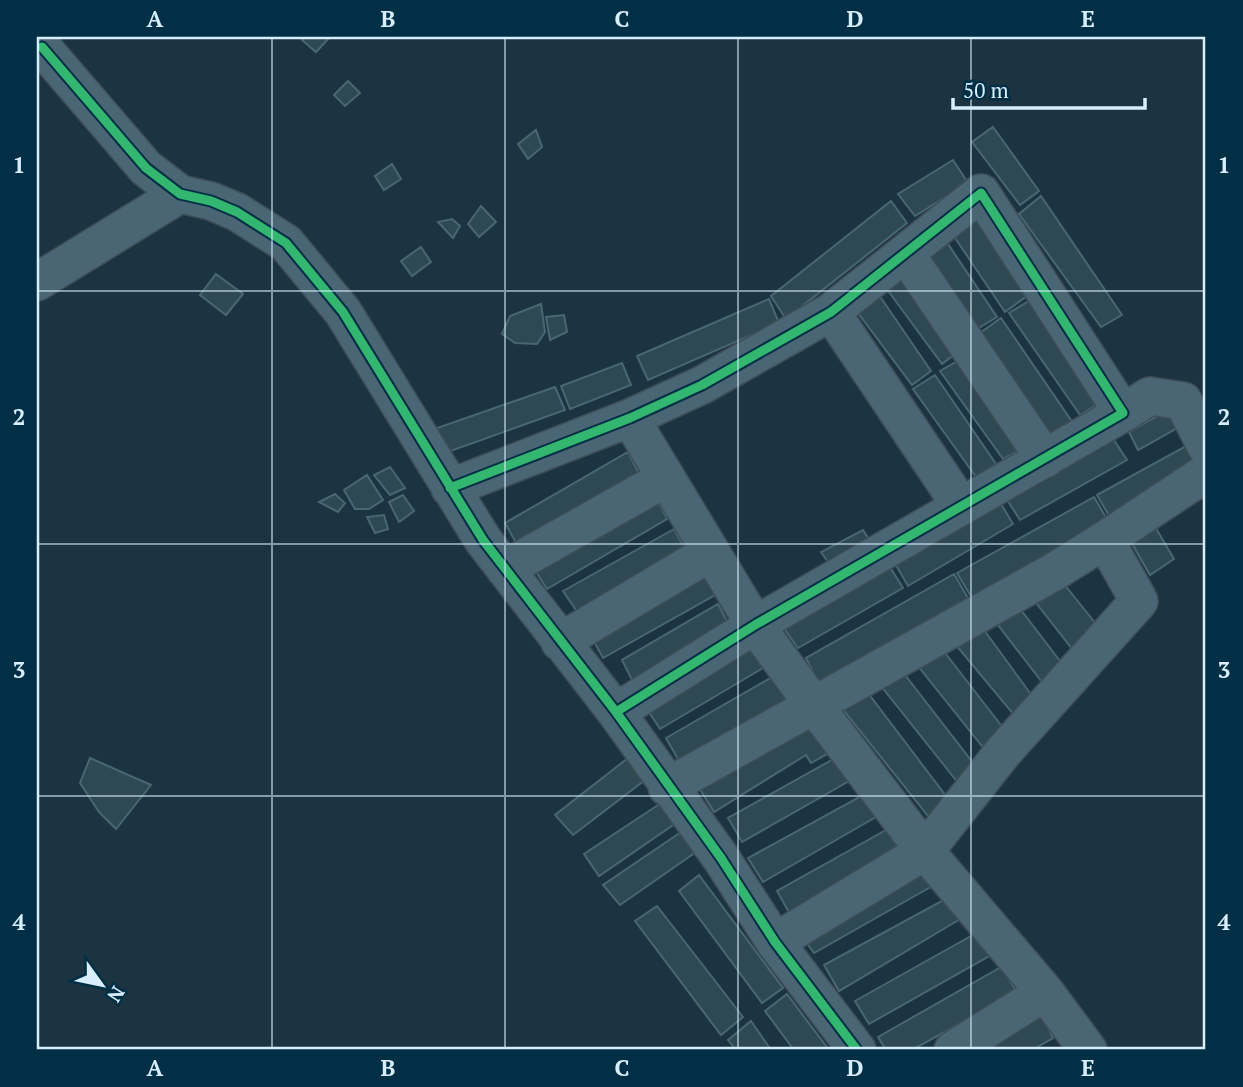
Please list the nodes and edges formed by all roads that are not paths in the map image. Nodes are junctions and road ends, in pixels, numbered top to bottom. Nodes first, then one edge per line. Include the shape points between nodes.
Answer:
1 (44, 45) edge
2 (180, 194) junction
3 (905, 253) junction
4 (37, 282) edge
5 (831, 312) junction
6 (1123, 413) junction
7 (630, 418) junction
8 (1206, 446) edge
9 (1045, 459) junction
10 (1206, 473) edge
11 (666, 478) junction
12 (450, 488) junction
13 (961, 506) junction
14 (1105, 540) junction
15 (711, 552) junction
16 (505, 569) junction
17 (755, 625) junction
18 (560, 642) junction
19 (813, 704) junction
20 (616, 712) junction
21 (667, 787) junction
22 (925, 850) junction
23 (775, 942) junction
24 (1045, 992) junction
25 (857, 1050) edge
26 (953, 1050) edge
27 (1088, 1050) edge

1 - 2 street via 146,168
2 - 4 street
2 - 12 street via 237,212 286,243 343,312
3 - 5 street
3 - 6 street via 981,193
3 - 9 street
5 - 7 street via 702,385
5 - 13 street
6 - 8 street via 1150,396 1183,401
6 - 9 street
7 - 11 street
7 - 12 street
9 - 13 street
10 - 14 street
11 - 15 street
11 - 16 street
12 - 16 street
13 - 17 street
14 - 19 street
14 - 22 street via 1139,601 1004,751
15 - 17 street
15 - 18 street
16 - 18 street
17 - 19 street
17 - 20 street
18 - 20 street
19 - 21 street
19 - 22 street
20 - 21 street
21 - 23 street via 721,858
22 - 23 street
22 - 24 street
23 - 25 street
24 - 26 street
24 - 27 street

